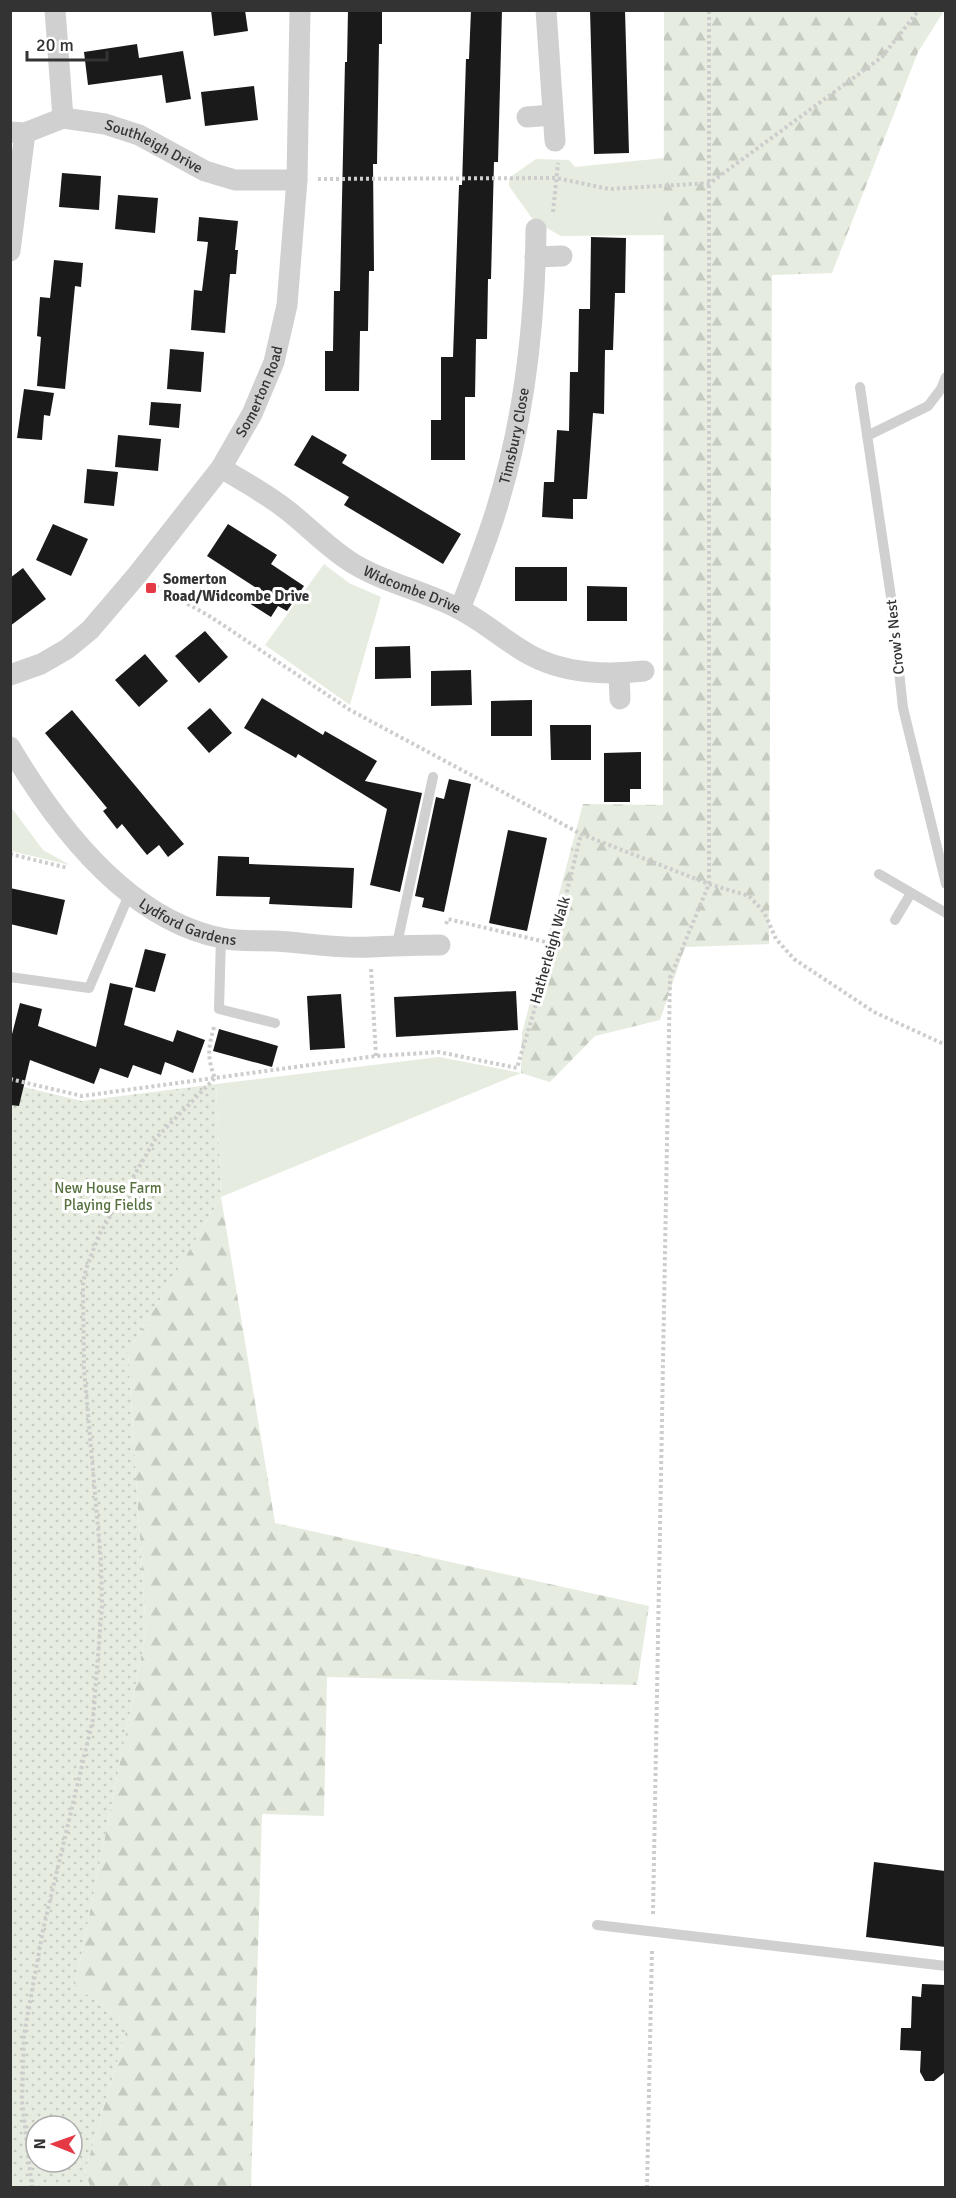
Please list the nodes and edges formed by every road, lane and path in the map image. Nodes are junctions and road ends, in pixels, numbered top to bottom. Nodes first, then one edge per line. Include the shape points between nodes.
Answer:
1 (55, 10) edge
2 (300, 10) edge
3 (546, 10) edge
4 (710, 10) edge
5 (919, 10) edge
6 (552, 115) junction
7 (526, 117) dead end
8 (63, 118) junction
9 (18, 132) edge
10 (555, 141) joint
11 (556, 178) junction
12 (297, 180) junction
13 (710, 183) junction
14 (536, 242) junction
15 (10, 251) edge
16 (562, 256) dead end
17 (945, 377) edge
18 (860, 387) dead end
19 (867, 436) junction
20 (221, 468) junction
21 (137, 575) junction
22 (460, 609) junction
23 (644, 671) dead end
24 (619, 674) junction
25 (10, 675) edge
26 (620, 699) dead end
27 (10, 747) edge
28 (433, 777) dead end
29 (581, 834) junction
30 (10, 854) edge
31 (879, 874) dead end
32 (114, 879) junction
33 (709, 884) junction
34 (945, 884) edge
35 (911, 893) junction
36 (129, 895) junction
37 (945, 913) edge
38 (895, 920) dead end
39 (221, 938) junction
40 (397, 944) junction
41 (554, 944) junction
42 (440, 945) joint
43 (370, 947) junction
44 (10, 977) edge
45 (219, 1009) junction
46 (275, 1023) dead end
47 (945, 1045) edge
48 (376, 1056) junction
49 (214, 1078) junction
50 (10, 1079) edge
51 (597, 1925) dead end
52 (652, 1931) junction
53 (945, 1966) edge
54 (32, 2187) edge
55 (647, 2187) edge

1 - 8 street
2 - 12 street, Somerton Road
3 - 6 street
4 - 13 path
5 - 13 path via 882,57
6 - 7 street
6 - 10 street
8 - 9 street, Southleigh Drive
8 - 12 street, Southleigh Drive via 105,124 139,135 205,171 235,180
9 - 15 street
10 - 11 path via 559,159
11 - 12 path
11 - 13 path via 609,189
11 - 14 path via 552,229
12 - 20 street, Somerton Road via 287,305 274,362 252,414
13 - 33 path
14 - 16 street
14 - 22 street, Timsbury Close via 526,371 511,453 496,514
17 - 19 lane via 928,406
18 - 19 lane, Crow's Nest
19 - 34 lane, Crow's Nest via 903,708
20 - 21 street, Somerton Road
20 - 22 street, Widcombe Drive via 285,508 352,563 381,579
21 - 25 street, Somerton Road via 90,630 67,649
21 - 29 path via 211,617 350,710
22 - 24 street, Widcombe Drive via 541,660 587,672
23 - 24 street, Widcombe Drive
24 - 26 street
27 - 32 street, Lydford Gardens via 33,786
28 - 40 lane
29 - 33 path
29 - 41 path, Hatherleigh Walk
30 - 32 path
31 - 35 lane
32 - 36 street, Lydford Gardens
33 - 47 path via 749,896 764,912 776,939 794,959 874,1012
33 - 52 path via 670,978
35 - 37 lane
35 - 38 lane
36 - 39 street, Lydford Gardens via 171,922
36 - 44 lane via 89,988
39 - 43 street, Lydford Gardens
39 - 45 lane
40 - 42 street, Lydford Gardens
40 - 43 street, Lydford Gardens
41 - 42 path via 448,919
41 - 48 path, Hatherleigh Walk via 517,1068 439,1052
43 - 48 path
45 - 46 lane
45 - 49 path via 208,1048
48 - 49 path, Hatherleigh Walk
49 - 50 path, Hatherleigh Walk via 82,1096
49 - 54 path via 156,1138 99,1235 82,1284 84,1369 102,1606 93,1719 43,1930 24,2035 22,2101
51 - 52 lane
52 - 53 lane
52 - 55 path

